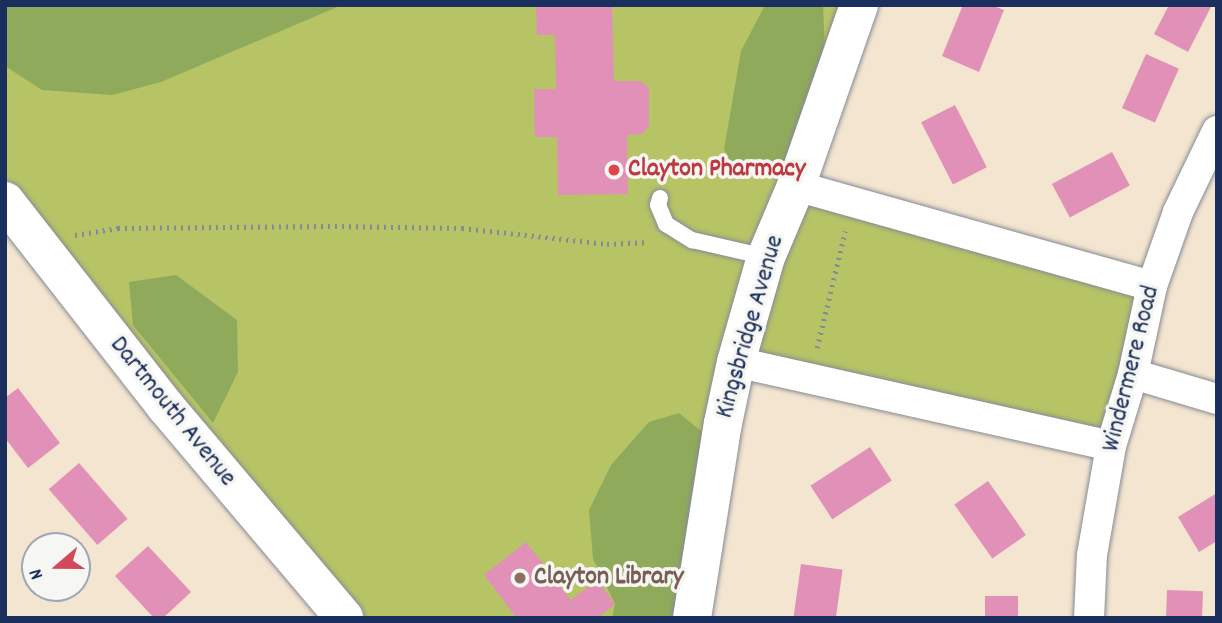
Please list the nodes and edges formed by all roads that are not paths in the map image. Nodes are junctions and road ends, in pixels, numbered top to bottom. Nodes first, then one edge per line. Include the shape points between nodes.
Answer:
1 (859, 5) edge
2 (1217, 131) edge
3 (796, 186) junction
4 (660, 198) dead end
5 (5, 201) edge
6 (766, 257) junction
7 (1152, 286) junction
8 (736, 362) junction
9 (1133, 374) junction
10 (1217, 399) edge
11 (1111, 446) junction
12 (344, 618) edge
13 (692, 618) edge
14 (1089, 618) edge

1 - 3 street, Kingsbridge Avenue
2 - 7 street, Windermere Road via 1178,212
3 - 6 street, Kingsbridge Avenue
3 - 7 street
4 - 6 lane via 658,205 666,224 692,240
5 - 12 street, Dartmouth Avenue via 166,407
6 - 8 street, Kingsbridge Avenue
7 - 9 street, Windermere Road
8 - 11 street
8 - 13 street, Kingsbridge Avenue
9 - 10 street
9 - 11 street, Windermere Road
11 - 14 street, Windermere Road via 1092,555

